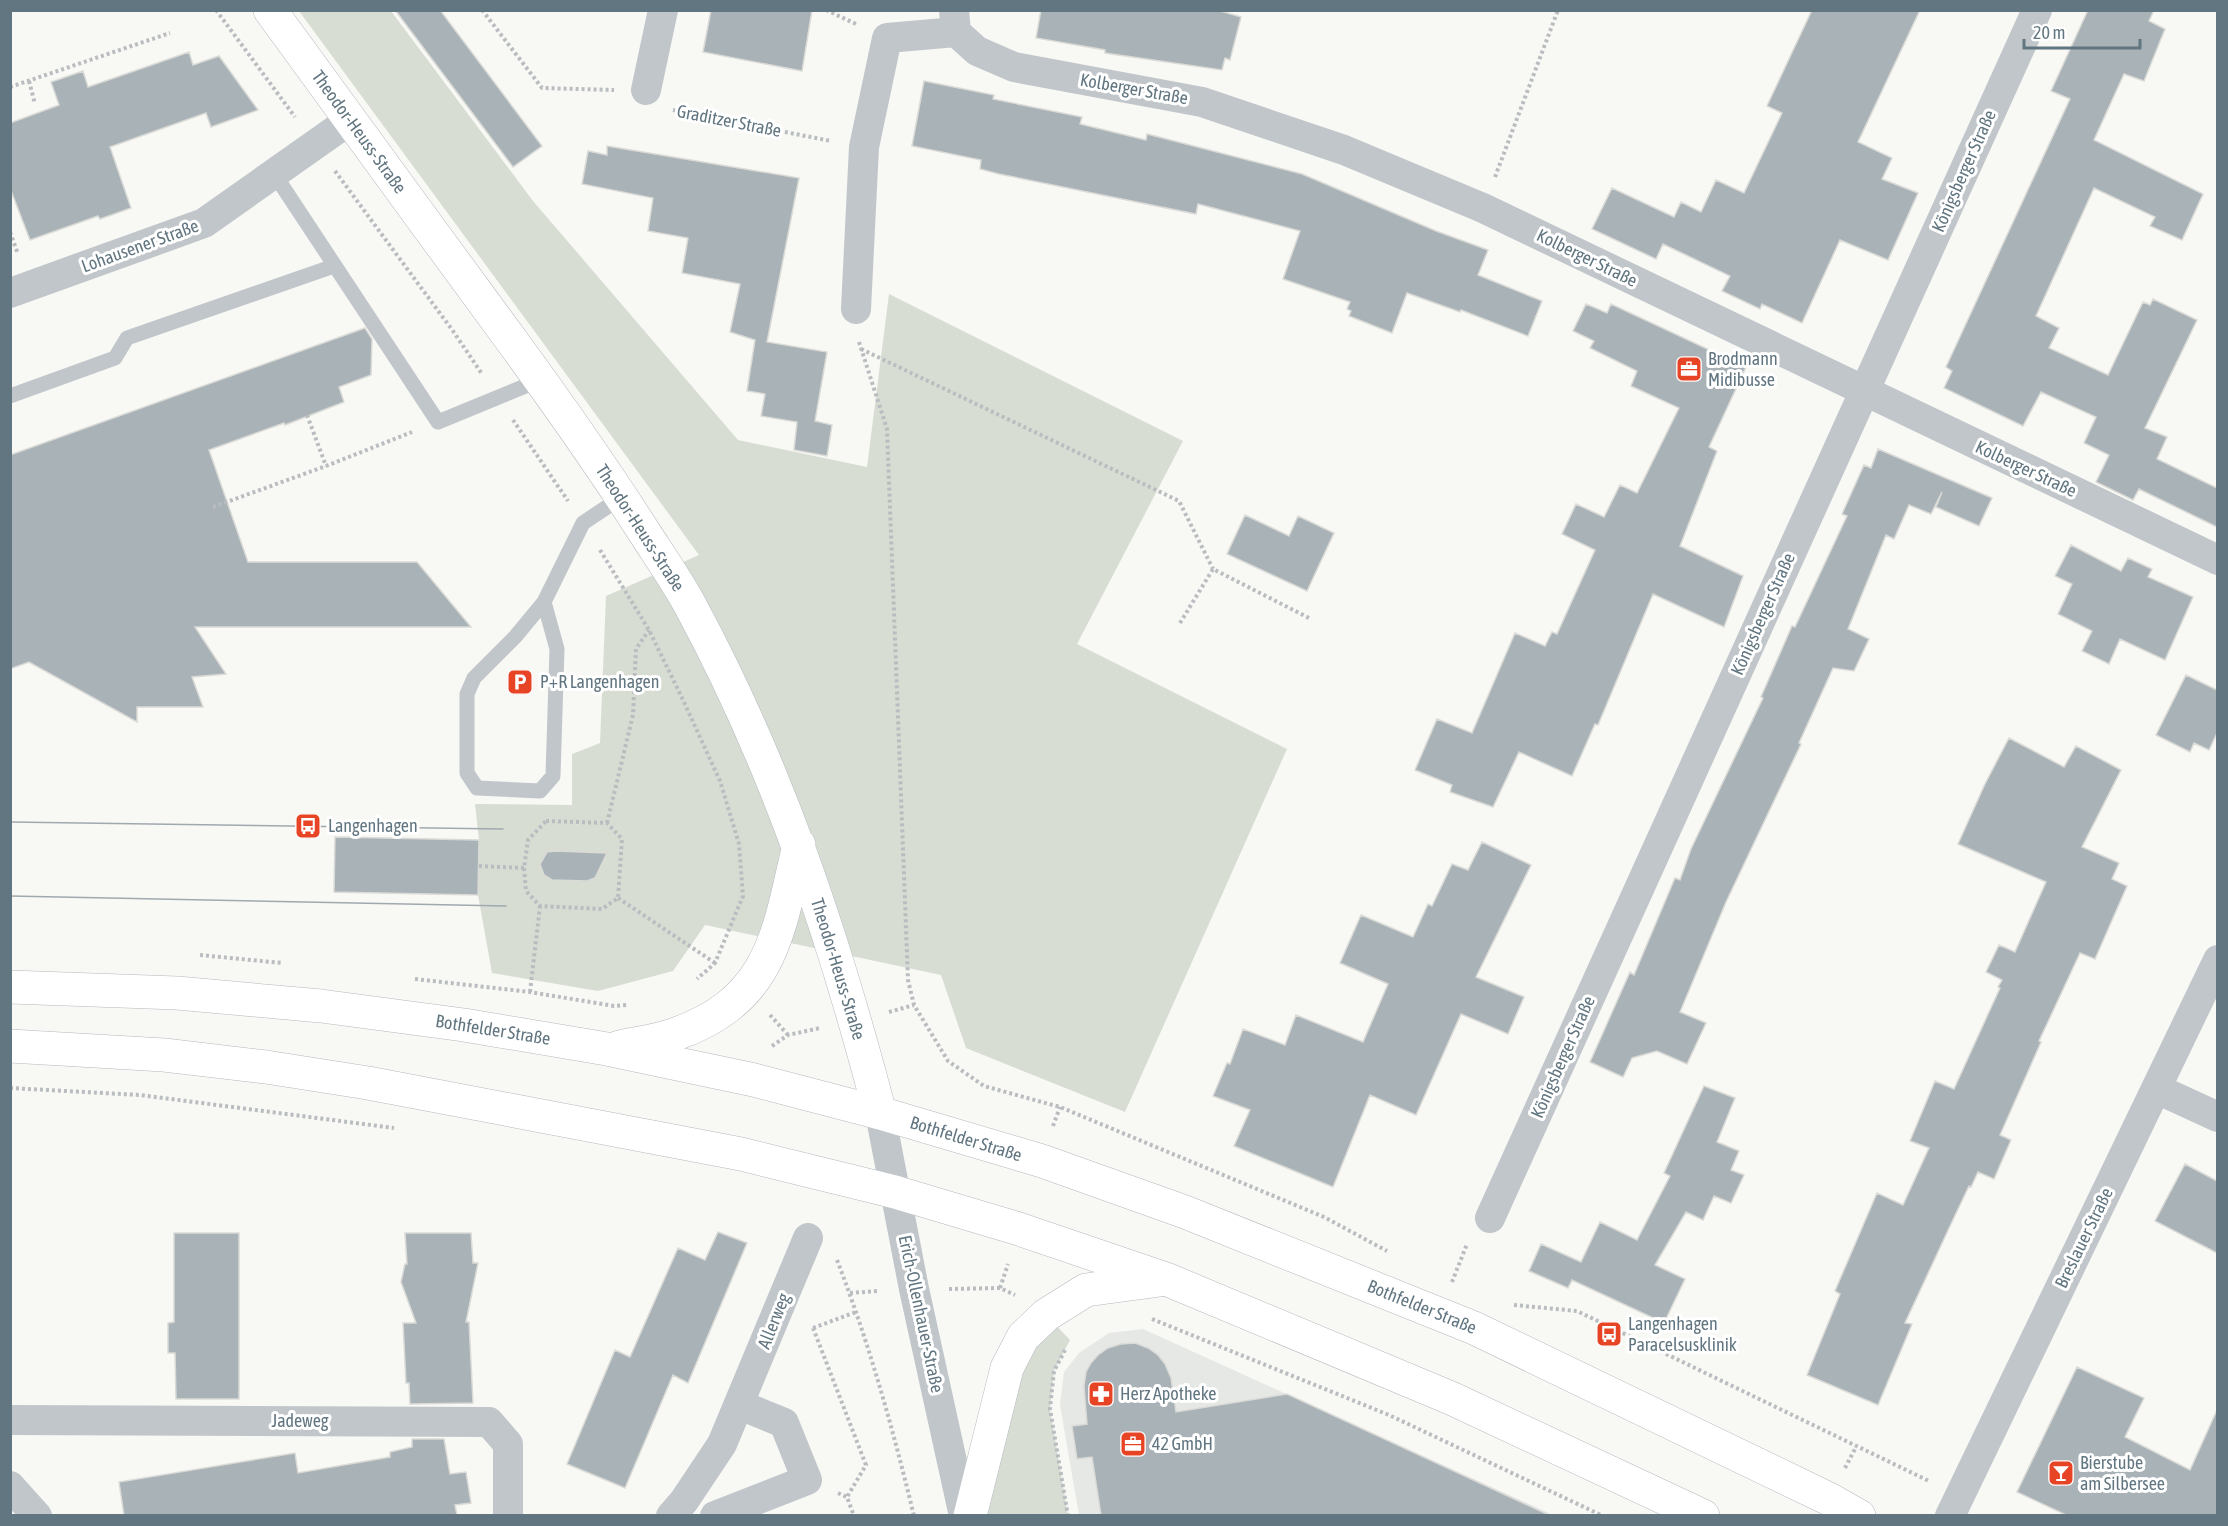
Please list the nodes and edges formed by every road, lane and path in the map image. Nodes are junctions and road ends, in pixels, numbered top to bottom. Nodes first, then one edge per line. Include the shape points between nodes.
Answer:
1 (216, 10) edge
2 (270, 10) edge
3 (482, 10) edge
4 (663, 10) edge
5 (1558, 10) edge
6 (2037, 10) edge
7 (955, 21) edge
8 (170, 33) dead end
9 (29, 81) junction
10 (10, 87) edge
11 (646, 90) junction
12 (35, 104) dead end
13 (350, 120) junction
14 (316, 146) junction
15 (864, 147) junction
16 (275, 175) junction
17 (1483, 208) junction
18 (10, 232) edge
19 (20, 257) dead end
20 (334, 266) junction
21 (10, 293) edge
22 (856, 309) joint
23 (861, 348) junction
24 (540, 380) junction
25 (1864, 392) junction
26 (10, 396) edge
27 (497, 397) junction
28 (307, 415) dead end
29 (438, 422) junction
30 (326, 466) junction
31 (622, 497) junction
32 (213, 507) dead end
33 (583, 523) junction
34 (2217, 560) edge
35 (1213, 569) junction
36 (544, 602) junction
37 (1309, 618) dead end
38 (1180, 624) dead end
39 (649, 630) junction
40 (607, 823) junction
41 (799, 845) junction
42 (479, 866) dead end
43 (524, 868) junction
44 (618, 898) junction
45 (540, 906) junction
46 (2217, 960) edge
47 (10, 987) edge
48 (530, 992) dead end
49 (10, 1046) edge
50 (607, 1049) junction
51 (10, 1088) edge
52 (2157, 1089) junction
53 (880, 1113) junction
54 (2217, 1117) edge
55 (395, 1128) dead end
56 (895, 1192) junction
57 (1491, 1218) joint
58 (808, 1238) dead end
59 (1392, 1254) dead end
60 (1166, 1279) junction
61 (1441, 1280) dead end
62 (850, 1293) dead end
63 (1509, 1305) dead end
64 (1143, 1315) dead end
65 (813, 1328) dead end
66 (1070, 1340) dead end
67 (740, 1405) junction
68 (10, 1420) edge
69 (10, 1486) edge
70 (847, 1497) dead end
71 (1955, 1506) edge
72 (37, 1515) edge
73 (508, 1515) edge
74 (671, 1515) edge
75 (715, 1515) edge
76 (914, 1515) edge
77 (964, 1515) edge
78 (970, 1515) edge
79 (1068, 1515) edge
80 (1603, 1515) edge
81 (1703, 1515) edge
82 (1859, 1515) edge

1 - 14 path
2 - 13 main road, Theodor-Heuss-Straße
3 - 11 path via 542,88
4 - 11 street
5 - 17 path
6 - 25 street, Königsberger Straße
7 - 15 street via 887,38
7 - 17 street, Kolberger Straße via 976,51 1014,67 1202,102 1344,150
8 - 9 path
9 - 10 path
9 - 12 path
11 - 15 path, Graditzer Straße via 661,107
13 - 14 street, Lohausener Straße
13 - 24 main road, Theodor-Heuss-Straße
14 - 16 street, Lohausener Straße
14 - 27 path
15 - 22 street
16 - 20 lane
16 - 21 street, Lohausener Straße via 204,223
17 - 25 street, Kolberger Straße
18 - 19 path
20 - 26 lane via 127,338 115,357
20 - 29 lane
22 - 23 path via 856,333
23 - 35 path via 1179,501
23 - 59 path via 887,429 908,980 914,1005 948,1061 984,1086 1059,1107 1324,1217
24 - 27 lane
24 - 31 main road, Theodor-Heuss-Straße
25 - 34 street, Kolberger Straße
25 - 57 street, Königsberger Straße
27 - 29 lane
27 - 33 path
28 - 30 path
29 - 30 path
30 - 32 path
31 - 33 lane
31 - 41 main road, Theodor-Heuss-Straße via 688,602 724,671
33 - 36 lane
33 - 39 path
35 - 37 path
35 - 38 path
36 - 36 lane via 557,649 553,776 540,791 477,788 467,773 467,694 474,678 515,638
39 - 40 path via 636,649 633,715
39 - 44 path via 720,781 739,844 743,896 715,963
40 - 43 path via 546,820 528,840
40 - 44 path via 622,840
41 - 50 main road via 779,933 765,964 745,989 725,1010 696,1026 672,1036
41 - 53 main road, Theodor-Heuss-Straße via 847,992
42 - 43 path
43 - 45 path via 526,891
44 - 45 path via 602,909
45 - 48 path
46 - 52 street, Breslauer Straße
47 - 50 main road, Bothfelder Straße via 177,993 321,1006 464,1024
49 - 56 main road via 164,1055 368,1083 730,1152
50 - 53 main road, Bothfelder Straße via 754,1080
51 - 55 path via 140,1095
52 - 54 street
52 - 71 street, Breslauer Straße
53 - 56 street, Erich-Ollenhauer-Straße
53 - 82 main road, Bothfelder Straße via 1042,1161 1185,1212 1474,1328
56 - 60 main road
56 - 77 street, Erich-Ollenhauer-Straße
57 - 61 path via 1465,1246 1451,1285
58 - 67 street, Allerweg
60 - 78 main road via 1086,1290 1046,1315 1023,1337 1007,1368
60 - 81 main road via 1453,1399
62 - 76 path via 894,1430
63 - 71 path via 1576,1311
64 - 80 path via 1389,1415
65 - 70 path via 866,1465
66 - 79 path via 1054,1371 1050,1409
67 - 74 street, Allerweg via 722,1444
67 - 75 street via 784,1423 807,1480
68 - 73 street, Jadeweg via 489,1422 508,1444
69 - 72 street

